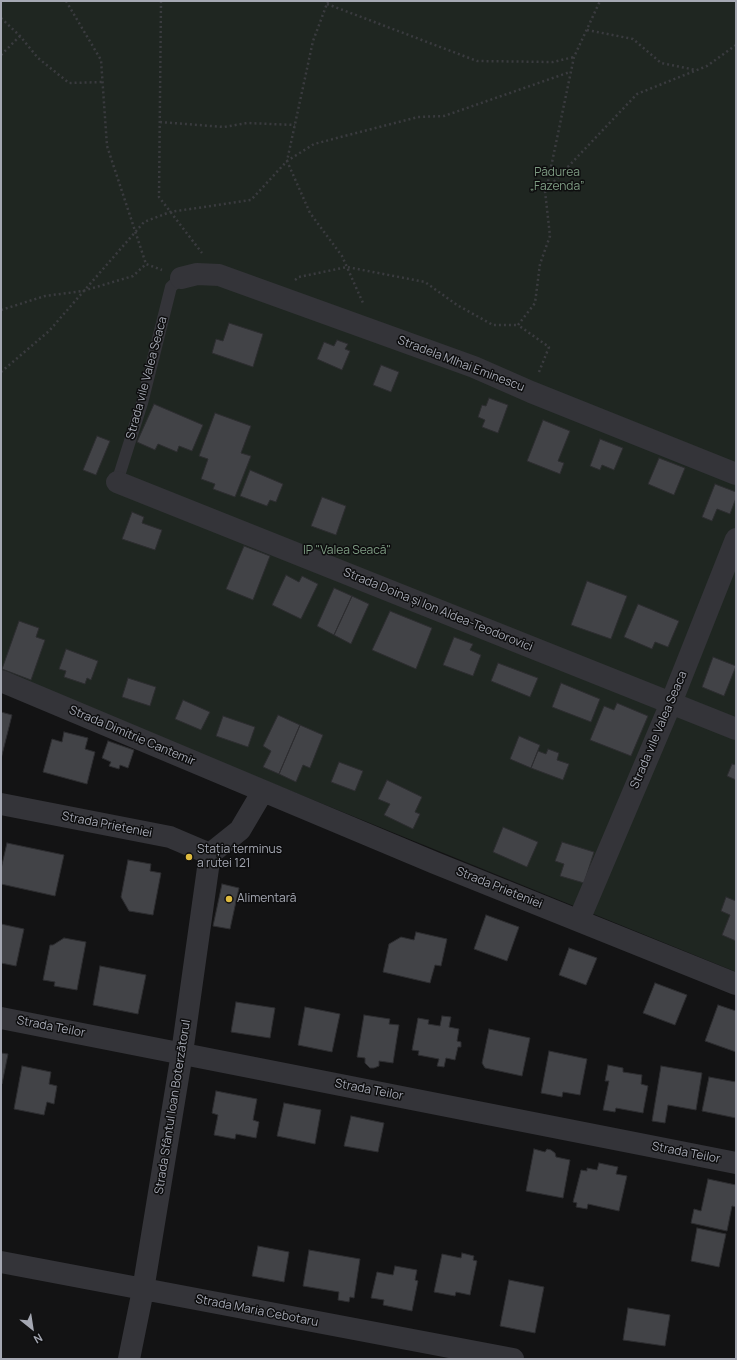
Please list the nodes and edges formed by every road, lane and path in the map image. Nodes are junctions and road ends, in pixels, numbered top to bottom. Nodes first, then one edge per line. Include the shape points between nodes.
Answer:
1 (66, 1) edge
2 (161, 1) edge
3 (600, 1) edge
4 (327, 2) edge
5 (1, 18) edge
6 (587, 30) junction
7 (20, 36) junction
8 (736, 45) edge
9 (1, 54) edge
10 (574, 57) junction
11 (696, 70) junction
12 (570, 72) junction
13 (102, 82) junction
14 (160, 122) junction
15 (295, 125) junction
16 (287, 161) junction
17 (546, 191) junction
18 (170, 212) junction
19 (135, 232) junction
20 (146, 264) junction
21 (347, 267) junction
22 (219, 275) junction
23 (181, 278) junction
24 (83, 291) junction
25 (274, 295) junction
26 (1, 310) edge
27 (518, 325) junction
28 (374, 332) junction
29 (1, 372) edge
30 (531, 392) junction
31 (736, 474) edge
32 (117, 482) joint
33 (736, 539) edge
34 (1, 681) edge
35 (671, 703) junction
36 (736, 729) edge
37 (263, 791) junction
38 (1, 804) edge
39 (210, 854) junction
40 (579, 920) junction
41 (736, 984) edge
42 (1, 1018) edge
43 (182, 1053) junction
44 (736, 1163) edge
45 (1, 1262) edge
46 (143, 1290) junction
47 (129, 1359) edge
48 (513, 1359) edge

1 - 13 path via 101,60
2 - 14 path
3 - 6 path
4 - 10 path via 477,61 553,62
4 - 15 path via 313,42
5 - 7 path
6 - 10 path
6 - 11 path via 632,39 661,63
7 - 9 path
7 - 13 path via 38,58 69,83
8 - 11 path via 707,66
10 - 12 path
11 - 17 path via 637,94
12 - 16 path via 444,116 418,117 314,144
12 - 17 path
13 - 19 path via 107,146
14 - 15 path via 224,127 247,123
14 - 18 path via 159,197
15 - 16 path
16 - 18 path via 251,200
16 - 21 path via 310,213 342,256
17 - 27 path via 550,236 540,264 535,303
18 - 19 path via 144,222
18 - 22 path
19 - 20 path
19 - 24 path
20 - 23 path
20 - 24 path via 133,276
21 - 25 path via 299,277
21 - 27 path via 425,282 493,325
21 - 28 path
22 - 23 street, Stradela MIhai Eminescu via 198,274
22 - 25 street, Stradela MIhai Eminescu
23 - 32 lane, Strada vile Valea Seaca via 171,287 142,403
24 - 26 path via 45,296
24 - 29 path via 49,331
25 - 28 street, Stradela MIhai Eminescu
27 - 30 path via 549,347
28 - 30 street, Stradela MIhai Eminescu via 474,367
30 - 31 street, Stradela MIhai Eminescu
32 - 35 street, Strada Doina și Ion Aldea-Teodorovici
33 - 35 street, Strada vile Valea Seaca
34 - 37 street, Strada Dimitrie Cantemir
35 - 36 street, Strada Doina și Ion Aldea-Teodorovici
35 - 40 street, Strada vile Valea Seaca
37 - 39 street via 240,830
37 - 40 street, Strada Prieteniei
38 - 39 street, Strada Prieteniei via 170,837
39 - 43 street, Strada Sfântul Ioan Boterzătorul
40 - 41 street, Strada Prieteniei
42 - 43 street, Strada Teilor
43 - 44 street, Strada Teilor
43 - 46 street, Strada Sfântul Ioan Boterzătorul
45 - 46 street, Strada Maria Cebotaru
46 - 47 street, Strada Sfântul Ioan Boterzătorul
46 - 48 street, Strada Maria Cebotaru

